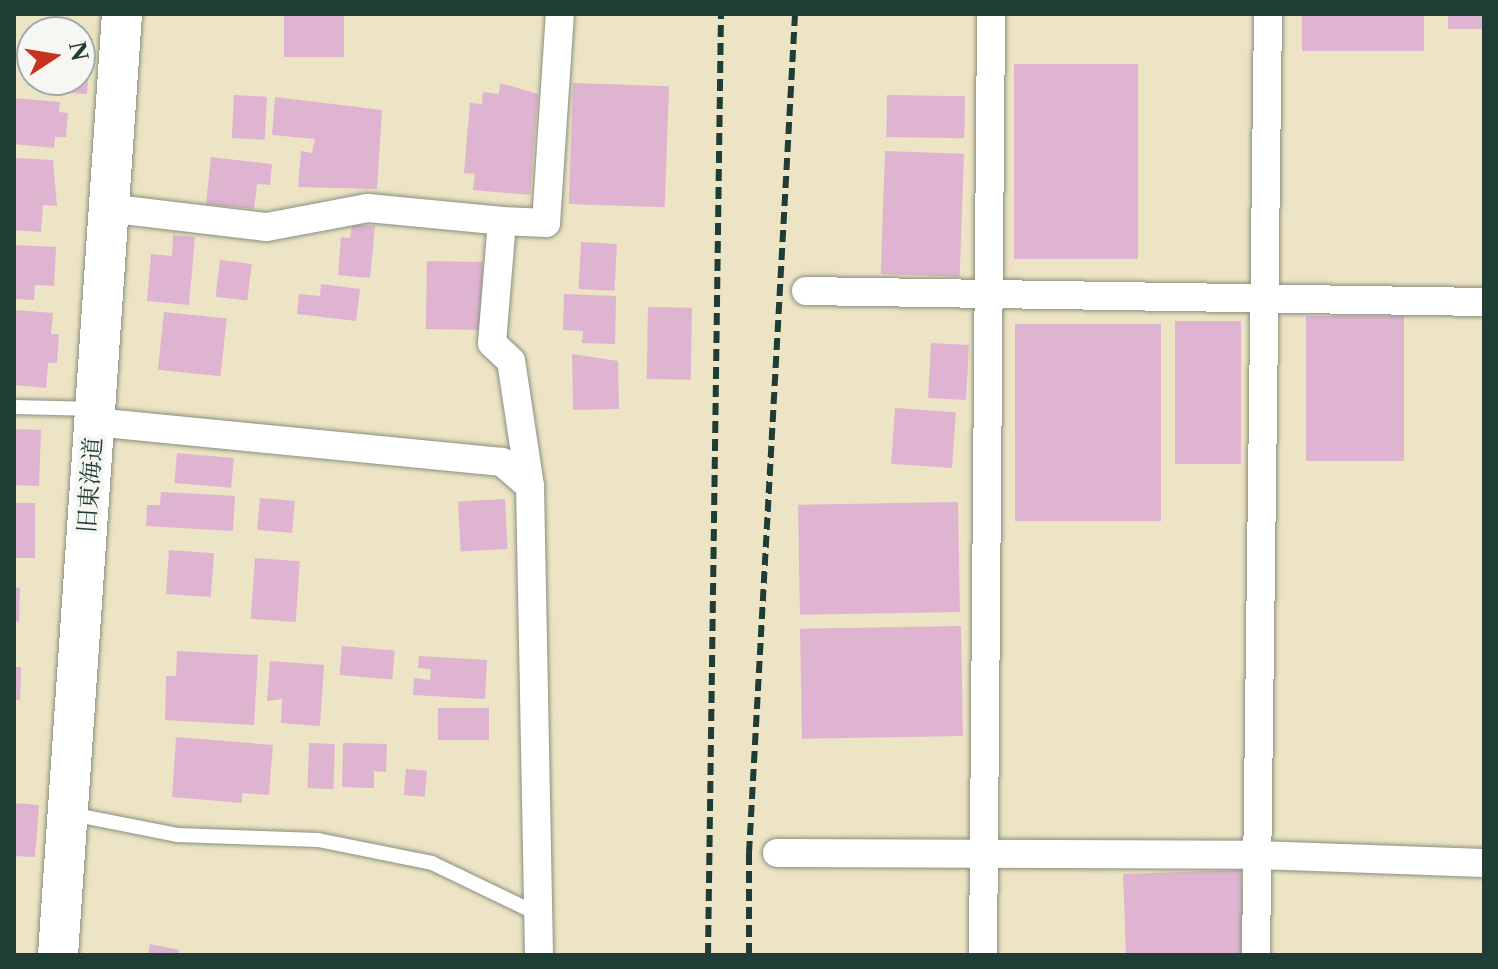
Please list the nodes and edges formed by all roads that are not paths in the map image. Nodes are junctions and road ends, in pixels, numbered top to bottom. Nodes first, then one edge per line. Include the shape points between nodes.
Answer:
1 (122, 14) edge
2 (560, 14) edge
3 (991, 14) edge
4 (1268, 14) edge
5 (107, 208) junction
6 (502, 221) junction
7 (806, 291) dead end
8 (992, 292) junction
9 (1261, 300) junction
10 (1484, 302) edge
11 (14, 407) edge
12 (95, 416) junction
13 (530, 486) junction
14 (69, 814) junction
15 (777, 853) dead end
16 (984, 853) junction
17 (1255, 855) junction
18 (1484, 863) edge
19 (538, 914) junction
20 (58, 955) edge
21 (539, 955) edge
22 (983, 955) edge
23 (1256, 955) edge

1 - 5 main road, 旧東海道
2 - 6 street via 546,223
3 - 8 street
4 - 9 street
5 - 6 street via 267,227 368,208
5 - 12 main road, 旧東海道
6 - 13 street via 492,343 511,361
7 - 8 street
8 - 9 street
8 - 16 street
9 - 10 street
9 - 17 street
11 - 12 lane
12 - 13 street via 502,462
12 - 14 main road, 旧東海道
13 - 19 street
14 - 19 lane via 177,835 318,840 432,863
14 - 20 main road, 旧東海道
15 - 16 street
16 - 17 street
16 - 22 street
17 - 18 street
17 - 23 street
19 - 21 street

